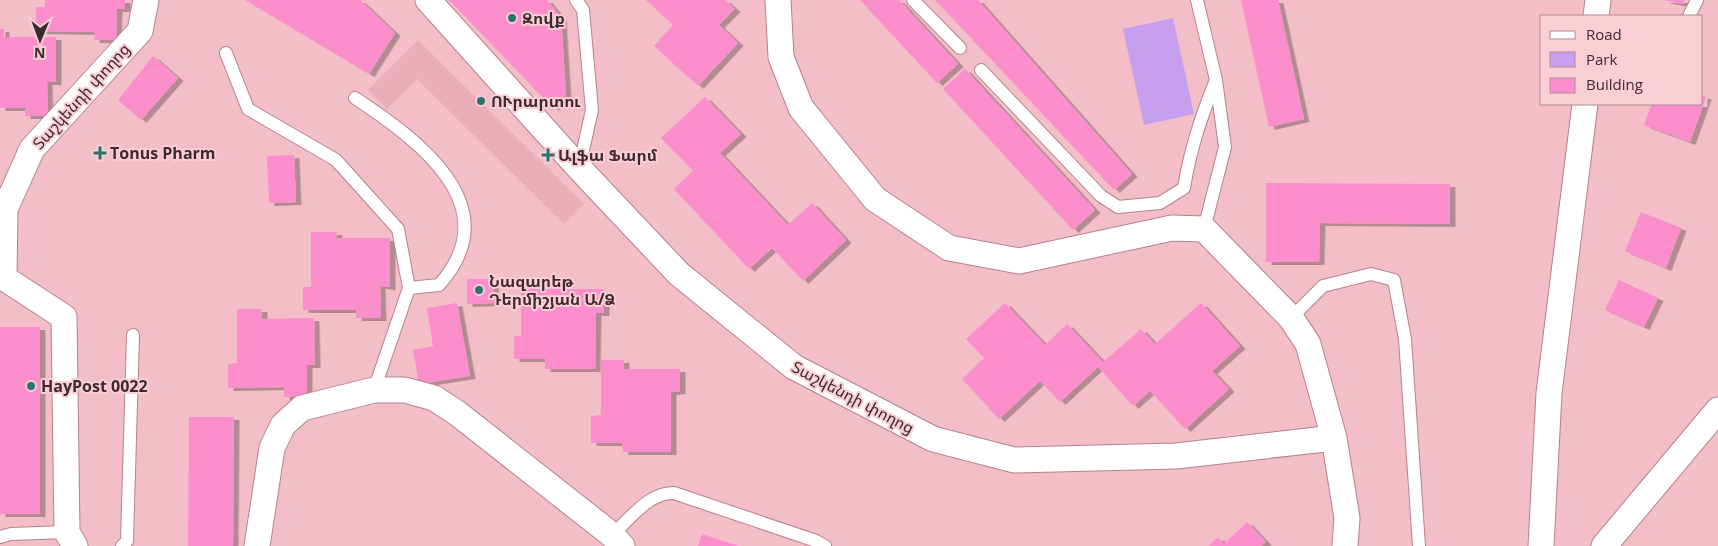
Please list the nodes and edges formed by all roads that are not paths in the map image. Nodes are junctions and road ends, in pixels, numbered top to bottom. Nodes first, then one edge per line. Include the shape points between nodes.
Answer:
1 (146, 0) edge
2 (428, 0) edge
3 (576, 0) edge
4 (778, 0) edge
5 (913, 0) edge
6 (1197, 0) edge
7 (1598, 0) edge
8 (1697, 0) edge
9 (1596, 15) edge
10 (1690, 15) edge
11 (960, 48) dead end
12 (226, 54) dead end
13 (981, 70) dead end
14 (1216, 80) junction
15 (355, 98) dead end
16 (1585, 105) edge
17 (579, 168) junction
18 (1204, 229) junction
19 (409, 288) junction
20 (1291, 318) junction
21 (134, 336) dead end
22 (374, 390) junction
23 (1718, 410) edge
24 (1334, 438) junction
25 (0, 537) edge
26 (71, 539) edge
27 (617, 541) edge
28 (122, 546) edge
29 (257, 546) edge
30 (825, 546) edge
31 (1345, 546) edge
32 (1419, 546) edge
33 (1541, 546) edge
34 (1604, 546) edge

1 - 26 street, Տաշկենդի փողոց via 140,31 32,149 5,209 4,278 64,317
2 - 17 street, Տաշկենդի փողոց
3 - 17 lane via 584,10 592,110
4 - 18 street via 781,57 801,108 875,199 949,248 1019,261 1172,228
5 - 11 lane
6 - 14 lane
7 - 9 street
8 - 10 lane
12 - 19 lane via 248,109 336,160 398,229
13 - 14 lane via 1101,196 1118,207 1160,203 1184,188 1199,121
14 - 18 lane via 1226,147
15 - 19 lane via 394,124 429,156 458,193 464,217 463,243 453,270 439,285
16 - 33 street via 1549,393
17 - 24 street, Տաշկենդի փողոց via 679,274 794,367 933,439 1014,460 1176,456
18 - 20 street
19 - 22 lane
20 - 24 street via 1308,344
20 - 32 lane via 1323,286 1372,274 1394,280 1406,339
21 - 28 lane via 126,540
22 - 27 street via 405,390 434,398
22 - 29 street via 302,408 282,425 272,448
23 - 34 street
24 - 31 street via 1347,518
25 - 26 lane via 11,534
27 - 30 lane via 653,497 674,493

